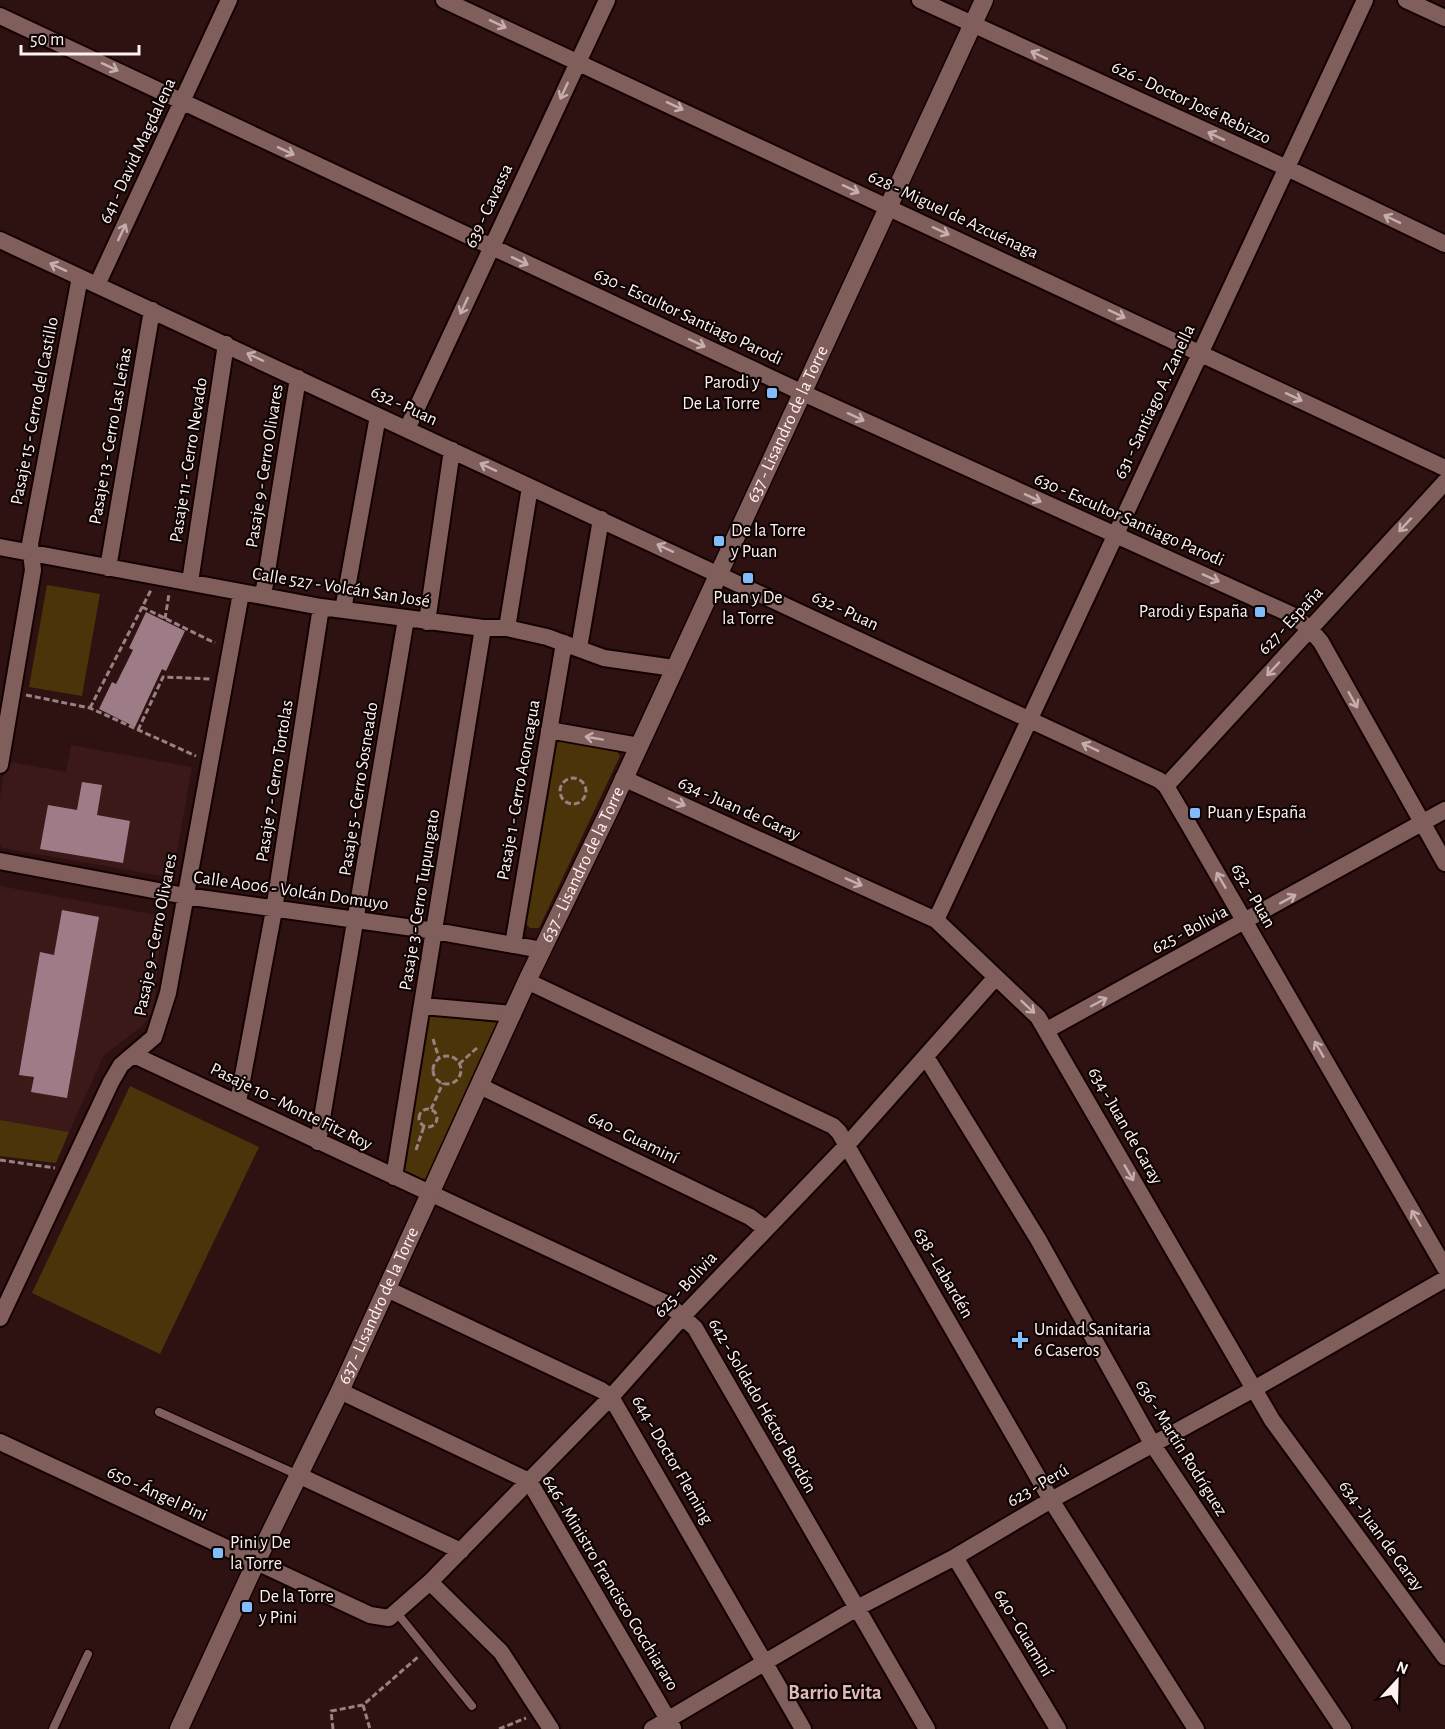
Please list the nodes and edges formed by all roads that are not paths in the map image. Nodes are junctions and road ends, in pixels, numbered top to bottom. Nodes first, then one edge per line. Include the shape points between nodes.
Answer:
1 (229, 0) edge
2 (444, 0) edge
3 (607, 0) edge
4 (920, 0) edge
5 (984, 0) edge
6 (1365, 0) edge
7 (1406, 0) edge
8 (0, 16) edge
9 (1445, 18) edge
10 (973, 25) junction
11 (578, 61) junction
12 (183, 101) junction
13 (1287, 168) junction
14 (888, 206) junction
15 (1445, 244) edge
16 (1, 245) edge
17 (491, 248) junction
18 (80, 277) junction
19 (97, 285) junction
20 (152, 310) junction
21 (226, 344) junction
22 (1200, 353) junction
23 (298, 378) junction
24 (803, 393) junction
25 (378, 416) junction
26 (407, 429) junction
27 (452, 450) junction
28 (1445, 468) edge
29 (1445, 482) edge
30 (530, 487) junction
31 (601, 519) junction
32 (1114, 534) junction
33 (0, 547) edge
34 (31, 554) junction
35 (108, 568) junction
36 (718, 573) junction
37 (190, 582) junction
38 (241, 593) junction
39 (264, 596) junction
40 (321, 607) junction
41 (343, 610) junction
42 (406, 619) junction
43 (427, 622) junction
44 (483, 628) junction
45 (507, 628) junction
46 (1310, 628) junction
47 (572, 646) junction
48 (674, 668) junction
49 (1028, 717) junction
50 (549, 730) junction
51 (639, 746) junction
52 (0, 765) edge
53 (623, 778) junction
54 (1166, 786) junction
55 (1445, 810) edge
56 (1422, 823) junction
57 (0, 861) edge
58 (1445, 863) edge
59 (185, 896) junction
60 (274, 910) junction
61 (357, 920) junction
62 (936, 920) junction
63 (1246, 922) junction
64 (435, 931) junction
65 (513, 945) junction
66 (542, 950) junction
67 (996, 977) junction
68 (527, 981) junction
69 (423, 1006) junction
70 (513, 1014) junction
71 (1047, 1030) junction
72 (134, 1055) junction
73 (926, 1057) junction
74 (480, 1086) junction
75 (238, 1102) junction
76 (318, 1142) junction
77 (847, 1145) junction
78 (394, 1177) junction
79 (431, 1194) junction
80 (766, 1229) junction
81 (1445, 1268) edge
82 (1445, 1279) edge
83 (387, 1289) junction
84 (684, 1315) junction
85 (0, 1318) edge
86 (1254, 1389) junction
87 (340, 1391) junction
88 (611, 1397) junction
89 (159, 1412) dead end
90 (0, 1442) edge
91 (1152, 1445) junction
92 (298, 1475) junction
93 (529, 1481) junction
94 (1051, 1500) junction
95 (461, 1551) junction
96 (955, 1557) junction
97 (256, 1562) junction
98 (430, 1582) junction
99 (857, 1608) junction
100 (397, 1613) junction
101 (88, 1654) dead end
102 (1445, 1657) edge
103 (765, 1661) junction
104 (472, 1706) dead end
105 (671, 1724) edge
106 (53, 1729) edge
107 (179, 1729) edge
108 (551, 1729) edge
109 (652, 1729) edge
110 (803, 1729) edge
111 (927, 1729) edge
112 (1058, 1729) edge
113 (1196, 1729) edge
114 (1343, 1729) edge

1 - 12 street, 641 - David Magdalena
2 -> 11 street, 628 - Miguel de Azcuénaga
3 - 11 street, 639 - Cavassa
4 - 10 street, 626 - Doctor José Rebizzo
5 - 10 street, 637 - Lisandro de la Torre
6 - 13 street, 631 - Santiago A. Zanella
7 - 9 street
8 -> 12 street, 630 - Escultor Santiago Parodi
13 -> 10 street, 626 - Doctor José Rebizzo
10 - 14 street, 637 - Lisandro de la Torre
11 -> 14 street, 628 - Miguel de Azcuénaga
11 -> 17 street, 639 - Cavassa
12 -> 17 street, 630 - Escultor Santiago Parodi
19 -> 12 street, 641 - David Magdalena
15 -> 13 street, 626 - Doctor José Rebizzo
13 - 22 street, 631 - Santiago A. Zanella
14 -> 22 street, 628 - Miguel de Azcuénaga
14 - 24 street, 637 - Lisandro de la Torre
18 -> 16 street, 632 - Puan
17 -> 24 street, 630 - Escultor Santiago Parodi
17 -> 26 street, 639 - Cavassa
18 - 19 street, 632 - Puan
18 - 34 street, Pasaje 15 - Cerro del Castillo
19 - 20 street, 632 - Puan
20 - 21 street, 632 - Puan
20 - 35 street, Pasaje 13 - Cerro Las Leñas
23 -> 21 street, 632 - Puan
21 - 37 street, Pasaje 11 - Cerro Nevado
22 -> 28 street, 628 - Miguel de Azcuénaga
22 - 32 street, 631 - Santiago A. Zanella
23 - 25 street, 632 - Puan
23 - 39 street, Pasaje 9 - Cerro Olivares
24 -> 32 street, 630 - Escultor Santiago Parodi
24 - 36 street, 637 - Lisandro de la Torre
25 - 26 street, 632 - Puan
25 - 41 street
26 - 27 street, 632 - Puan
30 -> 27 street, 632 - Puan
27 - 43 street
29 -> 46 street, 627 - España
30 - 31 street, 632 - Puan
30 - 45 street
36 -> 31 street, 632 - Puan
31 - 47 street, Pasaje 1 - Cerro Aconcagua
32 -> 46 street, 630 - Escultor Santiago Parodi via 1292,615
32 - 49 street, 631 - Santiago A. Zanella
33 - 34 street, Calle 527 - Volcán San José
34 - 35 street, Calle 527 - Volcán San José
34 - 52 street, Pasaje 15 - Cerro del Castillo via 33,570
35 - 37 street, Calle 527 - Volcán San José
36 - 48 street, 637 - Lisandro de la Torre
36 - 49 street, 632 - Puan
37 - 38 street, Calle 527 - Volcán San José
38 - 39 street, Calle 527 - Volcán San José
38 - 59 street, Pasaje 9 - Cerro Olivares via 217,676
39 - 40 street, Calle 527 - Volcán San José
40 - 41 street, Calle 527 - Volcán San José
40 - 60 street, Pasaje 7 - Cerro Tortolas
41 - 42 street, Calle 527 - Volcán San José
42 - 43 street, Calle 527 - Volcán San José
42 - 61 street, Pasaje 5 - Cerro Sosneado
43 - 44 street, Calle 527 - Volcán San José
44 - 45 street, Calle 527 - Volcán San José
44 - 64 street, Pasaje 3 - Cerro Tupungato
45 - 47 street, Calle 527 - Volcán San José
46 -> 54 street, 627 - España
46 -> 56 street, 630 - Escultor Santiago Parodi
47 - 48 street, Calle 527 - Volcán San José via 604,658
47 - 50 street, Pasaje 1 - Cerro Aconcagua
48 - 51 street, 637 - Lisandro de la Torre
54 -> 49 street, 632 - Puan
49 - 62 street, 631 - Santiago A. Zanella
51 -> 50 street
50 - 65 street, Pasaje 1 - Cerro Aconcagua
51 - 53 street, 637 - Lisandro de la Torre
53 -> 62 street, 634 - Juan de Garay
53 - 66 street, 637 - Lisandro de la Torre
63 -> 54 street, 632 - Puan
55 - 56 street, 625 - Bolivia
56 - 58 street, 630 - Escultor Santiago Parodi
63 -> 56 street, 625 - Bolivia
57 - 59 street, Calle A006 - Volcán Domuyo
59 - 60 street, Calle A006 - Volcán Domuyo
59 - 72 street, Pasaje 9 - Cerro Olivares via 159,1026 154,1037
60 - 61 street, Calle A006 - Volcán Domuyo
60 - 75 street, Pasaje 7 - Cerro Tortolas
61 - 64 street, Calle A006 - Volcán Domuyo
61 - 76 street, Pasaje 5 - Cerro Sosneado
62 - 67 street, 634 - Juan de Garay
71 -> 63 street, 625 - Bolivia
81 -> 63 street, 632 - Puan
64 - 65 street, Calle A006 - Volcán Domuyo
64 - 69 street, Pasaje 3 - Cerro Tupungato
65 - 66 street, Calle A006 - Volcán Domuyo
66 - 68 street, 637 - Lisandro de la Torre
67 -> 71 street, 634 - Juan de Garay
67 - 73 street, 625 - Bolivia
68 - 70 street, 637 - Lisandro de la Torre
68 - 77 street, 638 - Labardén via 833,1126
69 - 70 street
69 - 78 street, Pasaje 3 - Cerro Tupungato
70 - 74 street, 637 - Lisandro de la Torre
71 -> 86 street, 634 - Juan de Garay
72 - 75 street, Pasaje 10 - Monte Fitz Roy
72 - 85 street, Pasaje 9 - Cerro Olivares via 121,1065 111,1082
73 - 77 street, 625 - Bolivia
73 - 91 street, 636 - Martín Rodríguez via 1038,1239
74 - 79 street, 637 - Lisandro de la Torre
74 - 80 street, 640 - Guaminí via 750,1217
75 - 76 street, Pasaje 10 - Monte Fitz Roy
76 - 78 street, Pasaje 10 - Monte Fitz Roy
77 - 80 street, 625 - Bolivia
77 - 94 street, 638 - Labardén
78 - 79 street, Pasaje 10 - Monte Fitz Roy
79 - 83 street, 637 - Lisandro de la Torre
79 - 84 street, 642 - Soldado Héctor Bordón via 668,1304
80 - 84 street, 625 - Bolivia
82 - 86 street, 623 - Perú
83 - 87 street, 637 - Lisandro de la Torre
83 - 88 street, 644 - Doctor Fleming
84 - 88 street, 625 - Bolivia
84 - 99 street, 642 - Soldado Héctor Bordón
86 - 91 street, 623 - Perú
86 - 102 street, 634 - Juan de Garay via 1272,1420
87 - 92 street, 637 - Lisandro de la Torre
87 - 93 street, 646 - Ministro Francisco Cocchiararo
88 - 93 street, 625 - Bolivia
88 - 103 street, 644 - Doctor Fleming
89 - 92 lane
90 - 97 street, 650 - Ángel Pini
91 - 94 street, 623 - Perú
91 - 114 street, 636 - Martín Rodríguez
92 - 95 street
92 - 97 street, 637 - Lisandro de la Torre
93 - 95 street, 625 - Bolivia
93 - 105 street, 646 - Ministro Francisco Cocchiararo
94 - 96 street, 623 - Perú
94 - 113 street, 638 - Labardén
95 - 98 street, 625 - Bolivia
96 - 99 street, 623 - Perú
96 - 112 street, 640 - Guaminí
97 - 100 street, 650 - Ángel Pini via 370,1615 389,1618
97 - 107 street, 637 - Lisandro de la Torre
98 - 100 street, 625 - Bolivia
98 - 108 street via 501,1652
99 - 103 street, 623 - Perú
99 - 111 street, 642 - Soldado Héctor Bordón
100 - 104 lane
101 - 106 lane
103 - 105 street, 623 - Perú
103 - 110 street, 644 - Doctor Fleming
105 - 109 street, 623 - Perú

